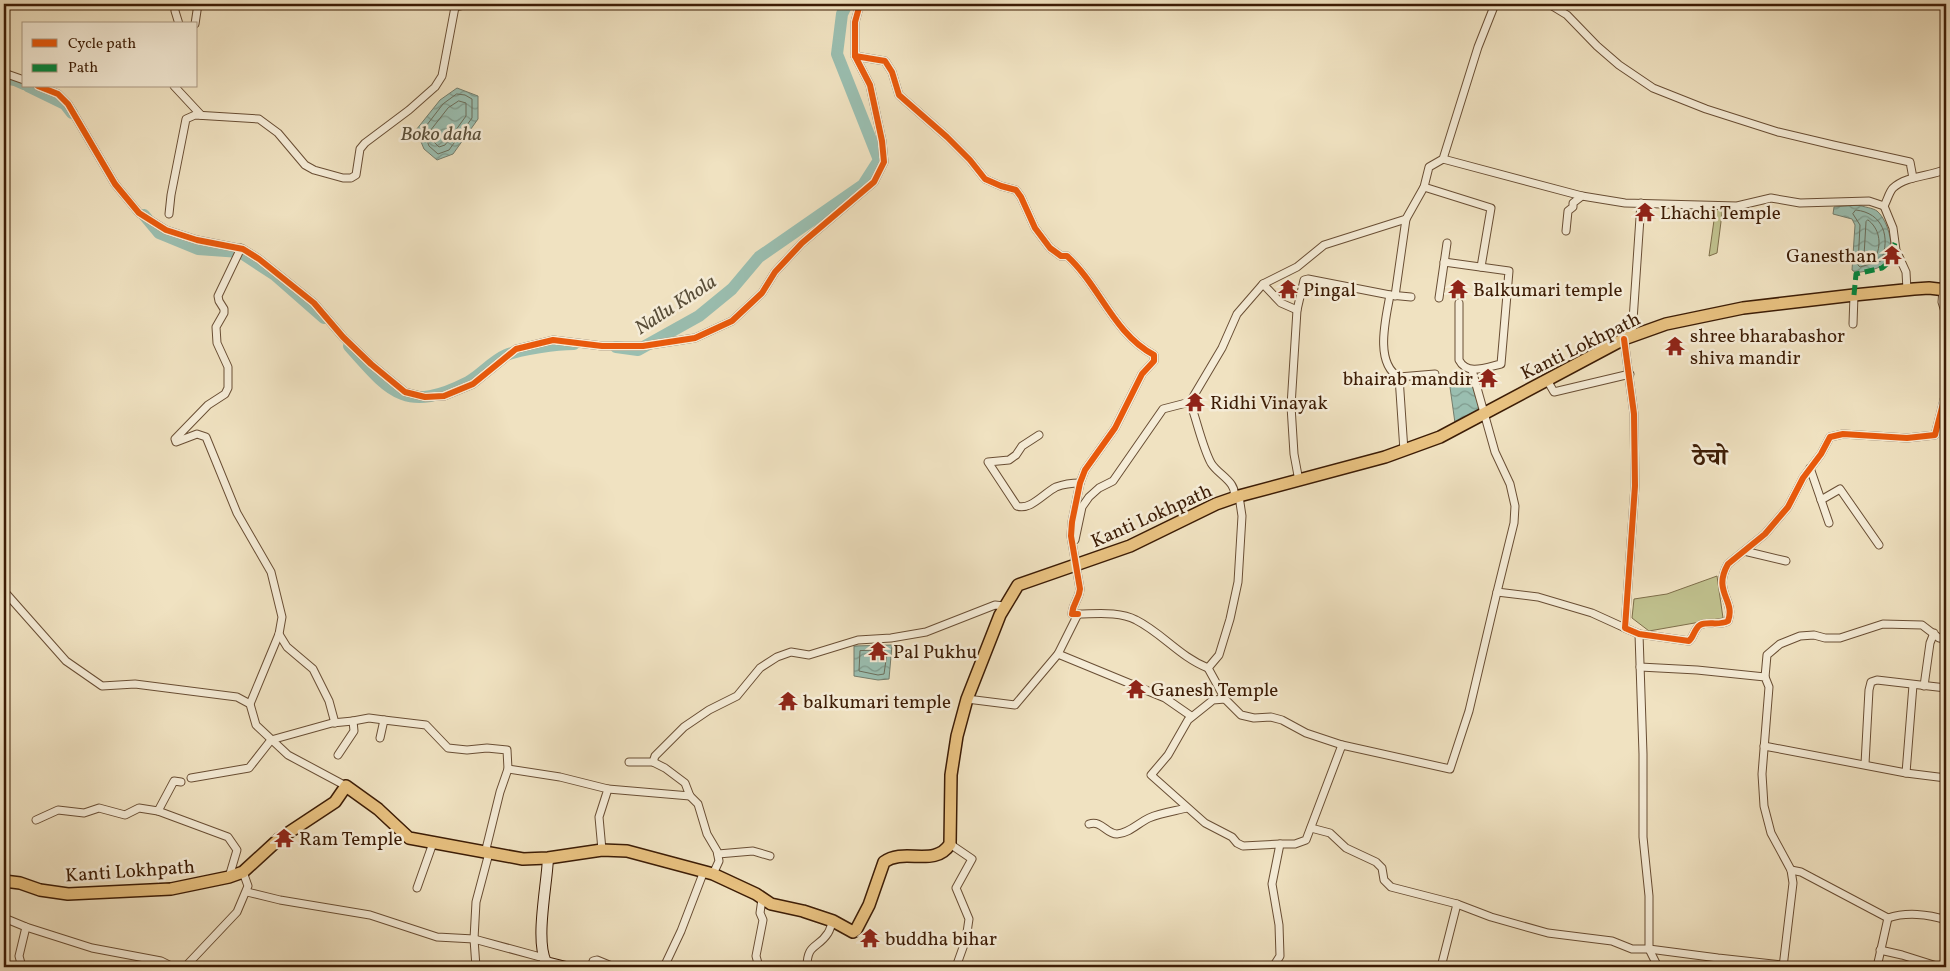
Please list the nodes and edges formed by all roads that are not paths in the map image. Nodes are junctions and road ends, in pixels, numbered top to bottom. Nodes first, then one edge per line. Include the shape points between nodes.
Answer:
1 (175, 4) edge
2 (198, 4) edge
3 (468, 4) edge
4 (860, 4) edge
5 (1495, 4) edge
6 (1548, 4) edge
7 (454, 6) edge
8 (178, 22) edge
9 (195, 22) edge
10 (855, 56) junction
11 (4, 73) edge
12 (22, 79) edge
13 (43, 88) edge
14 (176, 88) edge
15 (200, 115) junction
16 (1443, 159) junction
17 (1946, 169) edge
18 (1913, 178) junction
19 (1424, 187) junction
20 (1582, 196) junction
21 (1641, 203) junction
22 (1884, 206) junction
23 (169, 214) dead end
24 (1406, 219) junction
25 (1566, 231) dead end
26 (1447, 243) dead end
27 (241, 248) junction
28 (1444, 262) junction
29 (1481, 267) junction
30 (1262, 284) junction
31 (1907, 290) junction
32 (1945, 290) edge
33 (1854, 295) junction
34 (1393, 296) junction
35 (1411, 298) dead end
36 (1439, 298) dead end
37 (1459, 303) dead end
38 (1297, 310) junction
39 (1946, 315) edge
40 (1853, 324) dead end
41 (1628, 337) junction
42 (1469, 369) junction
43 (1435, 374) dead end
44 (1630, 374) junction
45 (1399, 377) junction
46 (1547, 380) junction
47 (1946, 392) edge
48 (1190, 402) junction
49 (1484, 414) junction
50 (1040, 435) dead end
51 (1404, 451) junction
52 (1810, 468) junction
53 (1299, 481) junction
54 (1080, 483) junction
55 (1237, 497) junction
56 (1821, 500) junction
57 (1829, 523) dead end
58 (1878, 545) dead end
59 (1073, 547) junction
60 (1744, 551) junction
61 (1786, 561) dead end
62 (1077, 566) junction
63 (4, 591) edge
64 (1497, 592) junction
65 (1004, 606) junction
66 (1078, 614) junction
67 (1625, 628) junction
68 (1934, 633) junction
69 (279, 634) junction
70 (1639, 634) junction
71 (1946, 640) edge
72 (1058, 654) junction
73 (1640, 667) junction
74 (1208, 668) junction
75 (1765, 677) junction
76 (1913, 685) junction
77 (1924, 686) junction
78 (1946, 688) edge
79 (967, 699) junction
80 (1225, 700) junction
81 (250, 704) junction
82 (1191, 716) junction
83 (384, 720) junction
84 (352, 722) junction
85 (335, 723) junction
86 (380, 738) dead end
87 (271, 740) junction
88 (1342, 745) junction
89 (1764, 746) junction
90 (338, 755) dead end
91 (630, 762) dead end
92 (653, 762) junction
93 (1865, 764) junction
94 (508, 768) junction
95 (1906, 773) junction
96 (191, 778) dead end
97 (1946, 778) edge
98 (182, 782) dead end
99 (346, 786) junction
100 (608, 789) junction
101 (690, 796) junction
102 (1187, 808) junction
103 (158, 811) junction
104 (36, 820) dead end
105 (1089, 824) dead end
106 (1311, 828) junction
107 (432, 843) junction
108 (950, 844) junction
109 (1280, 844) junction
110 (602, 850) junction
111 (487, 853) junction
112 (718, 854) junction
113 (770, 856) dead end
114 (548, 858) junction
115 (1791, 870) junction
116 (243, 872) junction
117 (709, 873) junction
118 (229, 877) junction
119 (4, 881) edge
120 (417, 888) dead end
121 (247, 892) junction
122 (762, 899) junction
123 (1457, 904) junction
124 (1888, 918) junction
125 (4, 920) edge
126 (1946, 920) edge
127 (833, 921) junction
128 (26, 928) junction
129 (474, 939) junction
130 (1649, 949) junction
131 (1880, 950) junction
132 (544, 958) junction
133 (1783, 966) edge
134 (22, 967) edge
135 (173, 967) edge
136 (185, 967) edge
137 (476, 967) edge
138 (566, 967) edge
139 (592, 967) edge
140 (614, 967) edge
141 (664, 967) edge
142 (759, 967) edge
143 (807, 967) edge
144 (956, 967) edge
145 (1273, 967) edge
146 (1441, 967) edge
147 (1658, 967) edge
148 (1877, 967) edge
149 (1940, 967) edge

1 - 8 street
2 - 9 street
3 - 7 street
4 - 10 street via 855,22
5 - 16 street
6 - 18 street via 1567,15 1618,65 1653,88 1778,132 1910,162
7 - 15 street via 442,76 427,96 365,143 360,149 356,175 351,178 305,165 278,133 259,119
10 - 27 street via 870,84 882,141 884,162 874,182 802,243 762,293 732,321 694,338 643,346 602,346 553,340 516,349 473,384 444,396 425,397 405,392 370,364 314,303
10 - 54 street via 885,61 899,95 947,137 985,179 1016,190 1035,228 1050,248 1066,256 1088,277 1113,318 1144,350 1154,355 1154,361 1142,374 1115,428
11 - 12 street
13 - 27 street via 58,94 68,104 115,184 138,212 166,230
14 - 15 street
15 - 23 street via 186,119
16 - 19 street via 1429,167
16 - 20 street
17 - 18 street
18 - 22 street via 1893,188
19 - 24 street
19 - 29 street via 1492,208
20 - 21 street via 1625,204
20 - 25 street via 1568,211
21 - 22 street via 1737,206 1771,198 1800,203 1869,202
21 - 41 street
22 - 31 street via 1893,228 1896,250 1906,272
24 - 30 street via 1324,245 1297,267
24 - 34 street
26 - 28 street
27 - 69 street via 218,296 224,313 216,327 217,344 228,367 228,388 175,439 176,442 197,434 206,437 237,513 271,572 282,617
28 - 29 street
28 - 36 street
29 - 42 street via 1509,271 1501,364
30 - 38 street via 1281,303
30 - 48 street via 1238,314
31 - 32 main road, Kanti Lokhpath
31 - 33 main road, Kanti Lokhpath
32 - 39 street via 1942,302
33 - 40 street
33 - 41 main road, Kanti Lokhpath via 1734,310 1666,324
34 - 35 street
34 - 38 street via 1305,280
34 - 45 street via 1383,330 1383,345 1391,370
37 - 42 street via 1459,360
38 - 53 street via 1291,422
41 - 44 street
41 - 46 main road, Kanti Lokhpath
42 - 49 street
43 - 45 street
44 - 46 street via 1554,392
44 - 67 street via 1635,486
45 - 51 street
46 - 49 main road, Kanti Lokhpath
47 - 52 street via 1935,435 1906,438 1835,435 1830,437
48 - 55 street via 1212,465 1231,484
48 - 59 street via 1163,409 1113,481 1088,497 1082,507
49 - 51 main road, Kanti Lokhpath
49 - 64 street via 1515,506 1514,523
50 - 54 street via 1022,446 1009,460 989,460 988,463 1017,506 1028,506 1060,486
51 - 53 main road, Kanti Lokhpath
52 - 56 street
52 - 60 street via 1788,508 1765,534
53 - 55 main road, Kanti Lokhpath
54 - 59 street via 1072,522
55 - 62 main road, Kanti Lokhpath via 1130,546
55 - 74 street via 1242,516 1238,582 1219,656
56 - 57 street
56 - 58 street via 1840,489
59 - 62 street
60 - 61 street
60 - 70 street via 1728,564 1721,578 1730,616 1728,621 1702,624 1689,642
62 - 65 main road, Kanti Lokhpath via 1018,585
62 - 66 street via 1080,596 1073,604 1072,614
63 - 81 street via 66,661 102,686 135,684 237,697
64 - 67 street via 1547,600 1592,613
64 - 88 street via 1469,711 1450,768
65 - 79 main road, Kanti Lokhpath
65 - 92 street via 995,604 926,632 858,640 809,655 790,652 777,657 760,668 737,696 684,727
66 - 72 street
66 - 74 street via 1109,614 1135,619
67 - 70 street
68 - 71 street
68 - 75 street via 1922,625 1883,624 1840,638 1800,636 1780,644 1767,655
68 - 77 street
69 - 81 street
69 - 85 street via 287,647 313,669 329,700
70 - 73 street
72 - 79 street via 1015,705
72 - 82 street via 1165,698
73 - 75 street
73 - 130 street
74 - 80 street
75 - 89 street via 1769,687
76 - 77 street
76 - 93 street via 1870,682
76 - 95 street
77 - 78 street
79 - 108 main road, Kanti Lokhpath via 951,775
80 - 82 street via 1213,700
80 - 88 street via 1241,715 1282,720 1306,733
81 - 87 street via 256,725
82 - 102 street via 1168,755 1151,775
83 - 84 street via 370,718
83 - 86 street
83 - 94 street via 426,725 448,748 507,750
84 - 85 street
84 - 90 street via 354,730
85 - 87 street
87 - 96 street via 249,768
87 - 99 street via 288,755
88 - 106 street
89 - 93 street
89 - 115 street via 1764,806 1770,833
91 - 92 street
92 - 101 street via 685,783
93 - 95 street
94 - 100 street
94 - 111 street
95 - 97 street
98 - 103 street via 174,781
99 - 107 main road via 378,809 409,838
99 - 116 main road, Kanti Lokhpath via 335,802 279,839
100 - 101 street
100 - 110 street via 599,817
101 - 112 street via 698,804 707,834
102 - 105 street via 1151,818 1118,834 1097,823
102 - 109 street via 1243,846
103 - 104 street via 138,808 125,815 99,808 84,813 58,810
103 - 118 street via 228,836 237,850
106 - 109 street via 1306,840
106 - 123 street via 1330,833 1346,848 1376,862 1390,887
107 - 111 main road
107 - 120 street
108 - 127 main road via 937,856 889,858 882,866 869,905 856,930 850,931
108 - 144 street via 972,859 956,888 969,920
109 - 145 street via 1272,884 1280,956
110 - 114 main road
110 - 117 main road via 627,850
111 - 114 main road via 523,859
111 - 129 street via 476,902
112 - 113 street via 753,851
112 - 117 street via 719,861
114 - 132 street via 541,937
115 - 124 street via 1801,872
115 - 133 street via 1793,883
116 - 118 main road, Kanti Lokhpath
116 - 121 street
117 - 122 main road
117 - 141 street
118 - 119 main road, Kanti Lokhpath via 171,889 68,894
121 - 129 street via 370,915 437,937
121 - 136 street via 237,912
122 - 127 main road
122 - 142 street via 756,956
123 - 130 street via 1548,933 1612,941 1632,949
123 - 146 street
124 - 126 street via 1902,914
124 - 131 street
125 - 128 street
127 - 143 street via 828,933 811,948
128 - 134 street via 19,956
128 - 135 street via 92,948 162,961
129 - 132 street
129 - 137 street
130 - 133 street
130 - 147 street
131 - 148 street
131 - 149 street
132 - 138 street via 546,962
139 - 140 street via 593,961 597,960

